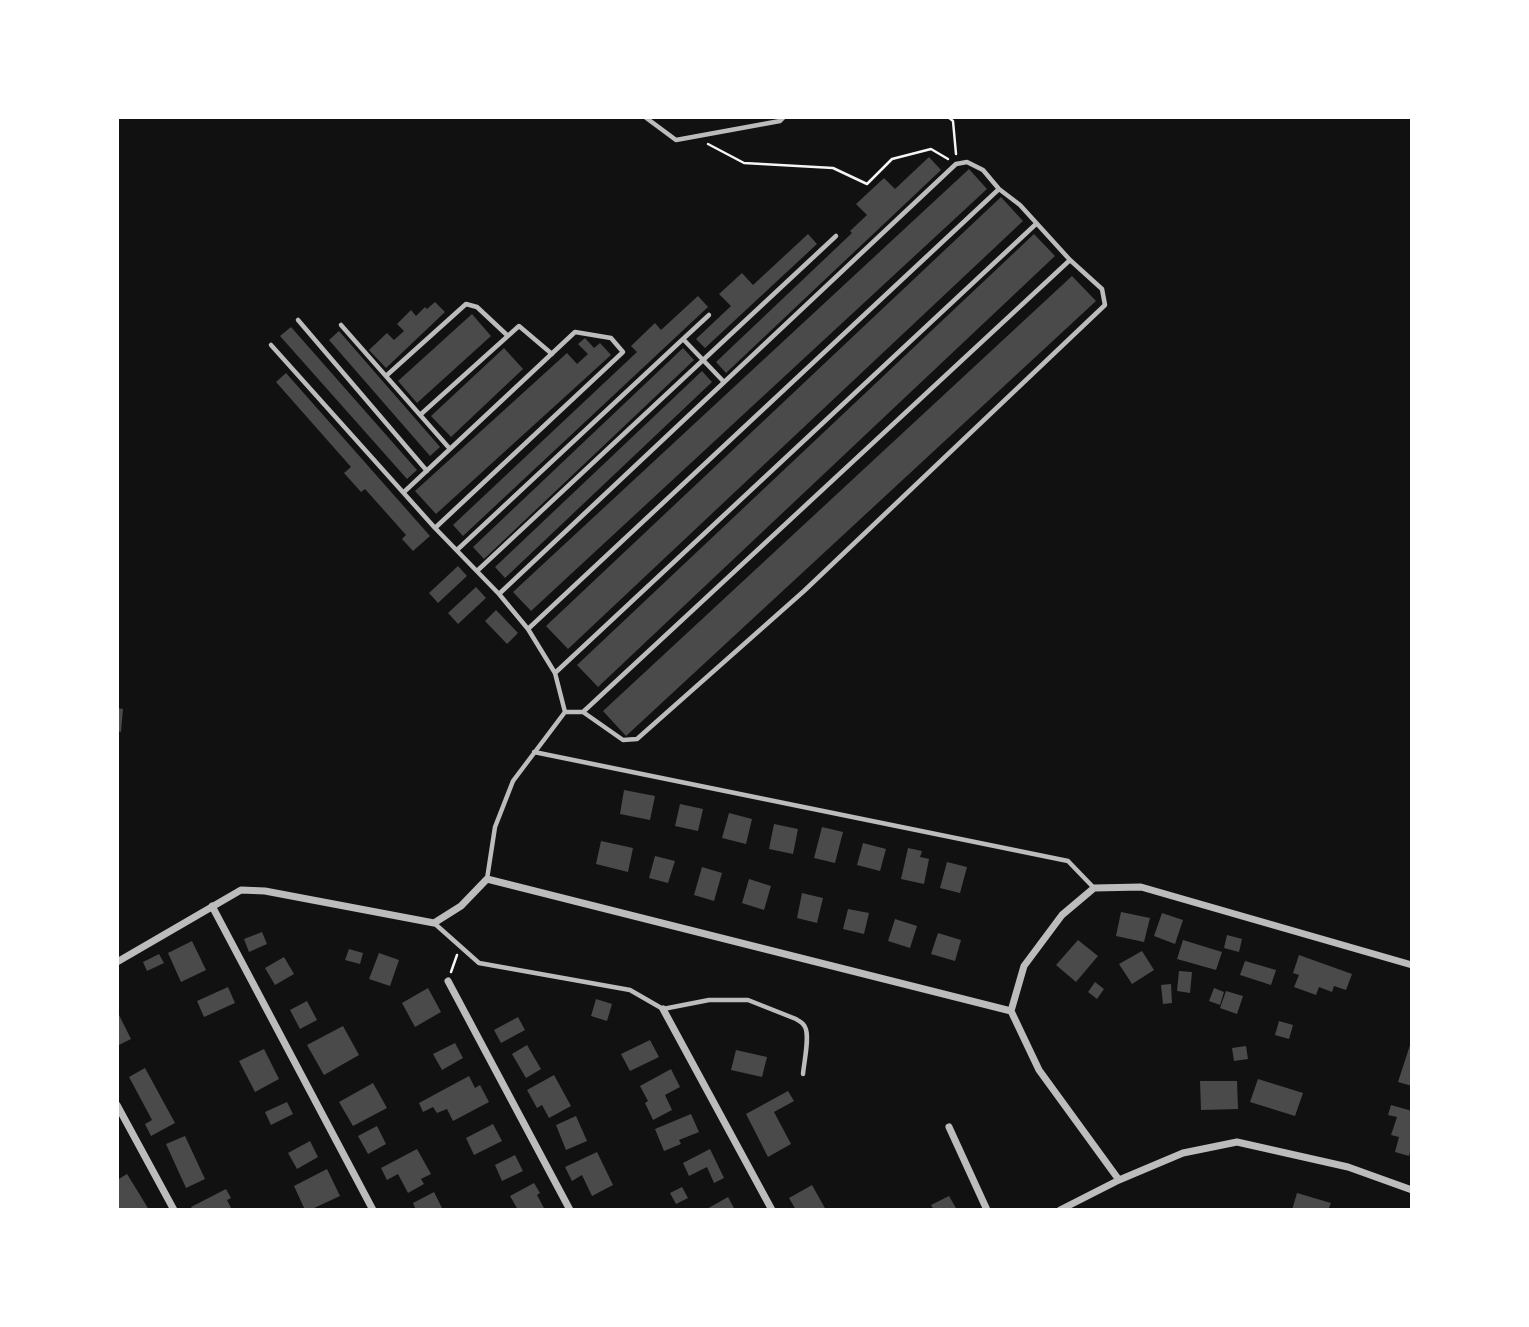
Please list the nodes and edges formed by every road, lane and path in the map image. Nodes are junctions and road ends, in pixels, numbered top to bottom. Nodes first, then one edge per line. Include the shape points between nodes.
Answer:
1 (645, 117) edge
2 (784, 117) edge
3 (948, 117) edge
4 (693, 137) junction
5 (956, 164) junction
6 (999, 189) junction
7 (1036, 224) junction
8 (836, 236) dead end
9 (1070, 260) junction
10 (709, 315) dead end
11 (298, 320) dead end
12 (341, 325) dead end
13 (508, 336) junction
14 (683, 339) junction
15 (271, 345) dead end
16 (552, 354) junction
17 (702, 359) junction
18 (386, 376) junction
19 (724, 382) junction
20 (420, 415) junction
21 (450, 449) junction
22 (427, 471) junction
23 (404, 492) junction
24 (435, 528) junction
25 (457, 550) junction
26 (477, 571) junction
27 (499, 594) junction
28 (528, 629) junction
29 (555, 673) junction
30 (565, 712) junction
31 (583, 712) junction
32 (534, 752) junction
33 (487, 878) junction
34 (1094, 888) junction
35 (212, 906) junction
36 (434, 923) junction
37 (460, 946) junction
38 (117, 962) edge
39 (1412, 965) edge
40 (447, 982) joint
41 (663, 1009) junction
42 (1011, 1011) junction
43 (803, 1074) dead end
44 (117, 1105) edge
45 (949, 1128) dead end
46 (1119, 1180) junction
47 (1412, 1190) edge
48 (173, 1210) edge
49 (373, 1210) edge
50 (570, 1210) edge
51 (772, 1210) edge
52 (987, 1210) edge
53 (1060, 1210) edge

1 - 4 lane via 676,140
2 - 4 lane
3 - 5 path via 953,121
4 - 5 path via 744,163 833,168 867,184 892,159 931,149
5 - 6 lane via 967,162 983,170
5 - 19 lane
6 - 7 lane
6 - 28 lane
7 - 9 lane
7 - 29 lane
8 - 17 lane
9 - 31 lane
9 - 31 lane via 1102,289 1105,305 804,591 637,739 623,740
10 - 14 lane
11 - 22 lane
12 - 18 lane
13 - 16 lane via 519,326
13 - 18 lane via 477,307 466,304
13 - 20 lane
14 - 17 lane
14 - 25 lane
15 - 23 lane
16 - 21 lane
16 - 24 lane via 575,332 611,338 623,352
17 - 19 lane
17 - 26 lane
18 - 20 lane
19 - 27 lane
20 - 21 lane
21 - 22 lane
22 - 23 lane
23 - 24 lane
24 - 25 lane
25 - 26 lane
26 - 27 lane
27 - 28 lane
28 - 29 lane
29 - 30 lane
30 - 31 lane
30 - 32 lane
32 - 33 lane via 513,780 495,827
32 - 34 lane via 1068,861
33 - 36 street via 461,906
33 - 42 street
34 - 39 street via 1141,887
34 - 42 street via 1062,915 1024,966
35 - 36 street via 241,890 265,891
35 - 38 street
35 - 49 street
36 - 37 lane
37 - 40 path
37 - 41 lane via 479,963 630,990
40 - 50 street
41 - 43 lane via 709,1000 748,1000 796,1019 806,1028
41 - 51 street
42 - 46 street via 1039,1070
44 - 48 street
45 - 52 street
46 - 47 street via 1183,1153 1237,1142 1348,1167
46 - 53 street

